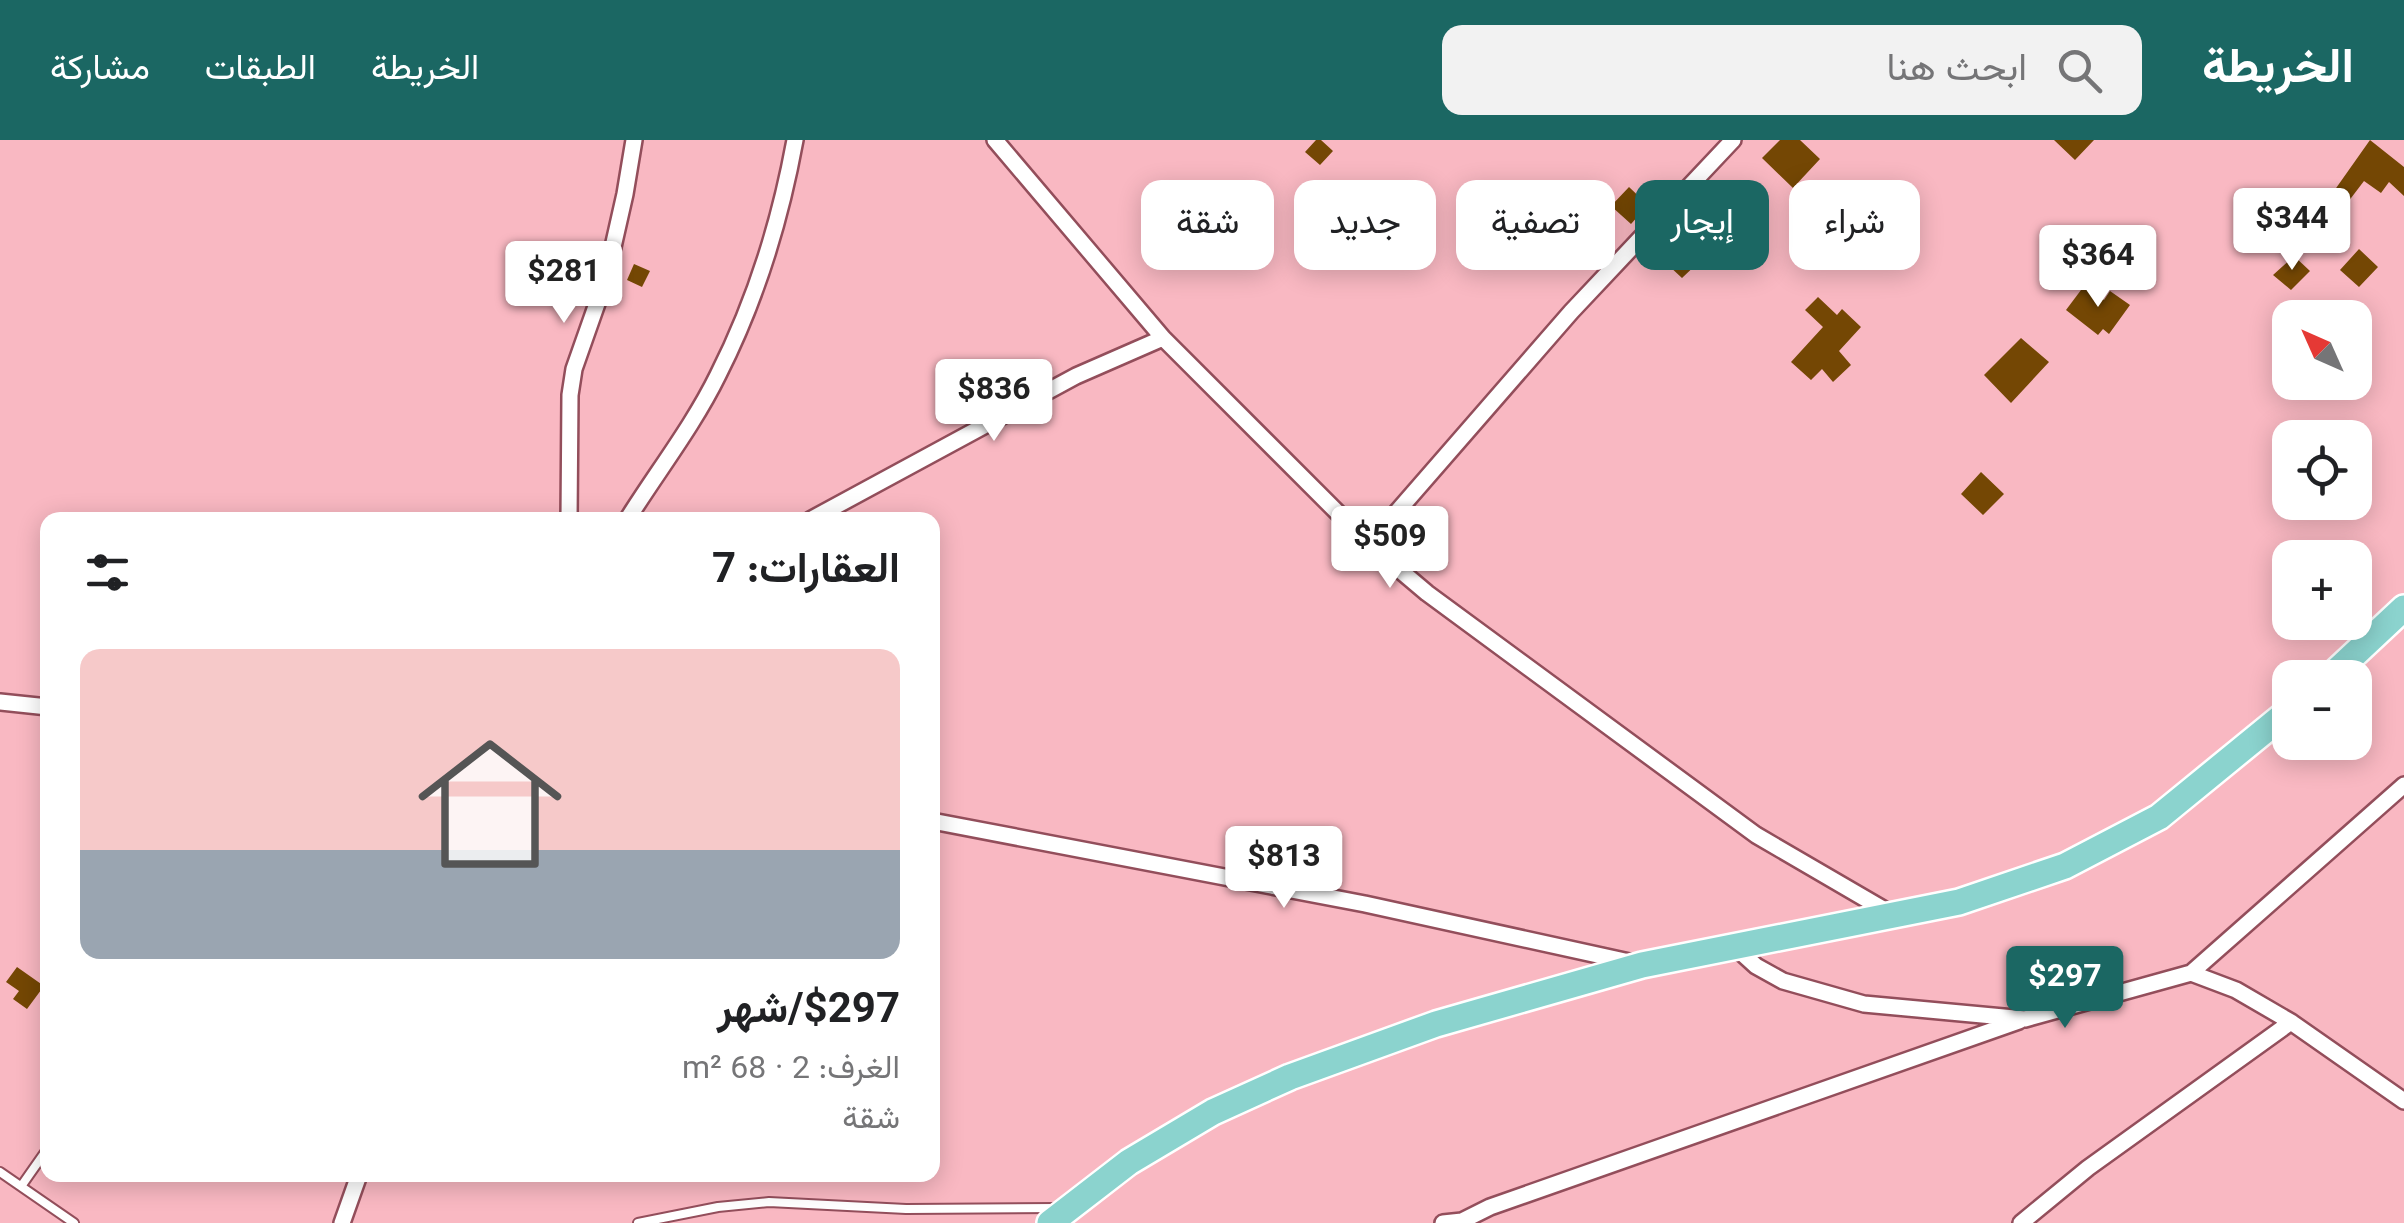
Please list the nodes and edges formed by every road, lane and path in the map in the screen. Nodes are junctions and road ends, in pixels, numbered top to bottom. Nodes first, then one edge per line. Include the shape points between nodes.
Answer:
1 (634, 140) edge
2 (795, 140) edge
3 (995, 140) edge
4 (1733, 140) edge
5 (1163, 338) junction
6 (569, 512) edge
7 (632, 512) edge
8 (825, 512) edge
9 (1369, 544) junction
10 (2404, 608) edge
11 (2349, 660) edge
12 (0, 702) edge
13 (40, 706) edge
14 (2272, 725) edge
15 (2404, 784) edge
16 (940, 823) edge
17 (1895, 916) junction
18 (1734, 946) junction
19 (1642, 965) junction
20 (2191, 973) junction
21 (2024, 1019) junction
22 (2291, 1022) junction
23 (2404, 1100) edge
24 (40, 1159) edge
25 (0, 1172) edge
26 (357, 1182) edge
27 (22, 1185) junction
28 (1060, 1216) edge
29 (1462, 1222) edge
30 (74, 1223) edge
31 (342, 1223) edge
32 (638, 1223) edge
33 (1443, 1223) edge
34 (2021, 1223) edge

1 - 6 street via 606,278 574,370
2 - 7 street via 778,225 734,342
3 - 5 street
4 - 9 street via 1571,312
5 - 8 street via 1059,385
5 - 9 street
9 - 17 street via 1756,835
10 - 11 main road
12 - 13 street
14 - 17 main road via 2160,817 2065,866
15 - 20 street
16 - 19 street
17 - 18 main road
18 - 19 main road
18 - 21 street via 1783,981 1864,1004
19 - 28 main road via 1436,1024 1290,1077 1186,1126
20 - 21 street
20 - 22 street
21 - 29 street
22 - 23 street
22 - 34 street
24 - 27 lane
25 - 27 lane
26 - 31 street
27 - 30 lane
28 - 32 lane via 768,1202
29 - 33 street

